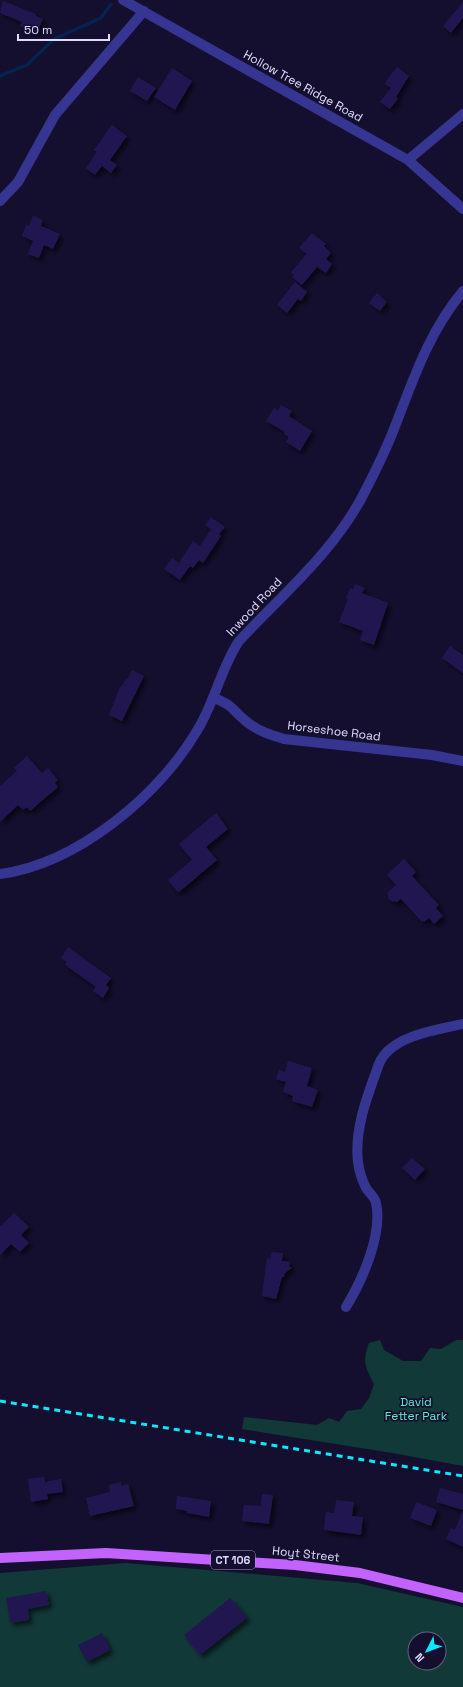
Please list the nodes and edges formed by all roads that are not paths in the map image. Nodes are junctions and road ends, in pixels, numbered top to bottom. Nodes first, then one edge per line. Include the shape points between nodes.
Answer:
1 (123, 0) edge
2 (144, 11) junction
3 (463, 114) edge
4 (408, 160) junction
5 (0, 201) edge
6 (463, 209) edge
7 (463, 291) edge
8 (214, 698) junction
9 (463, 761) edge
10 (0, 874) edge
11 (463, 1024) edge
12 (346, 1307) dead end
13 (0, 1558) edge
14 (463, 1598) edge

1 - 2 street, Hollow Tree Ridge Road
2 - 4 street, Hollow Tree Ridge Road
2 - 5 street via 55,116 18,182
3 - 4 street
4 - 6 street, Hollow Tree Ridge Road
7 - 8 street, Inwood Road via 431,337 392,436 354,511 305,573 238,640
8 - 9 street, Horseshoe Road via 226,702 247,723 264,733 284,739 432,755
8 - 10 street, Inwood Road via 199,729 184,751 158,782 128,811 73,849 29,868
11 - 12 street via 398,1043 381,1058 362,1116 358,1147 361,1174 376,1203 374,1242 356,1290
13 - 14 main road, Hoyt Street / CT 106 via 106,1553 295,1565 360,1573

